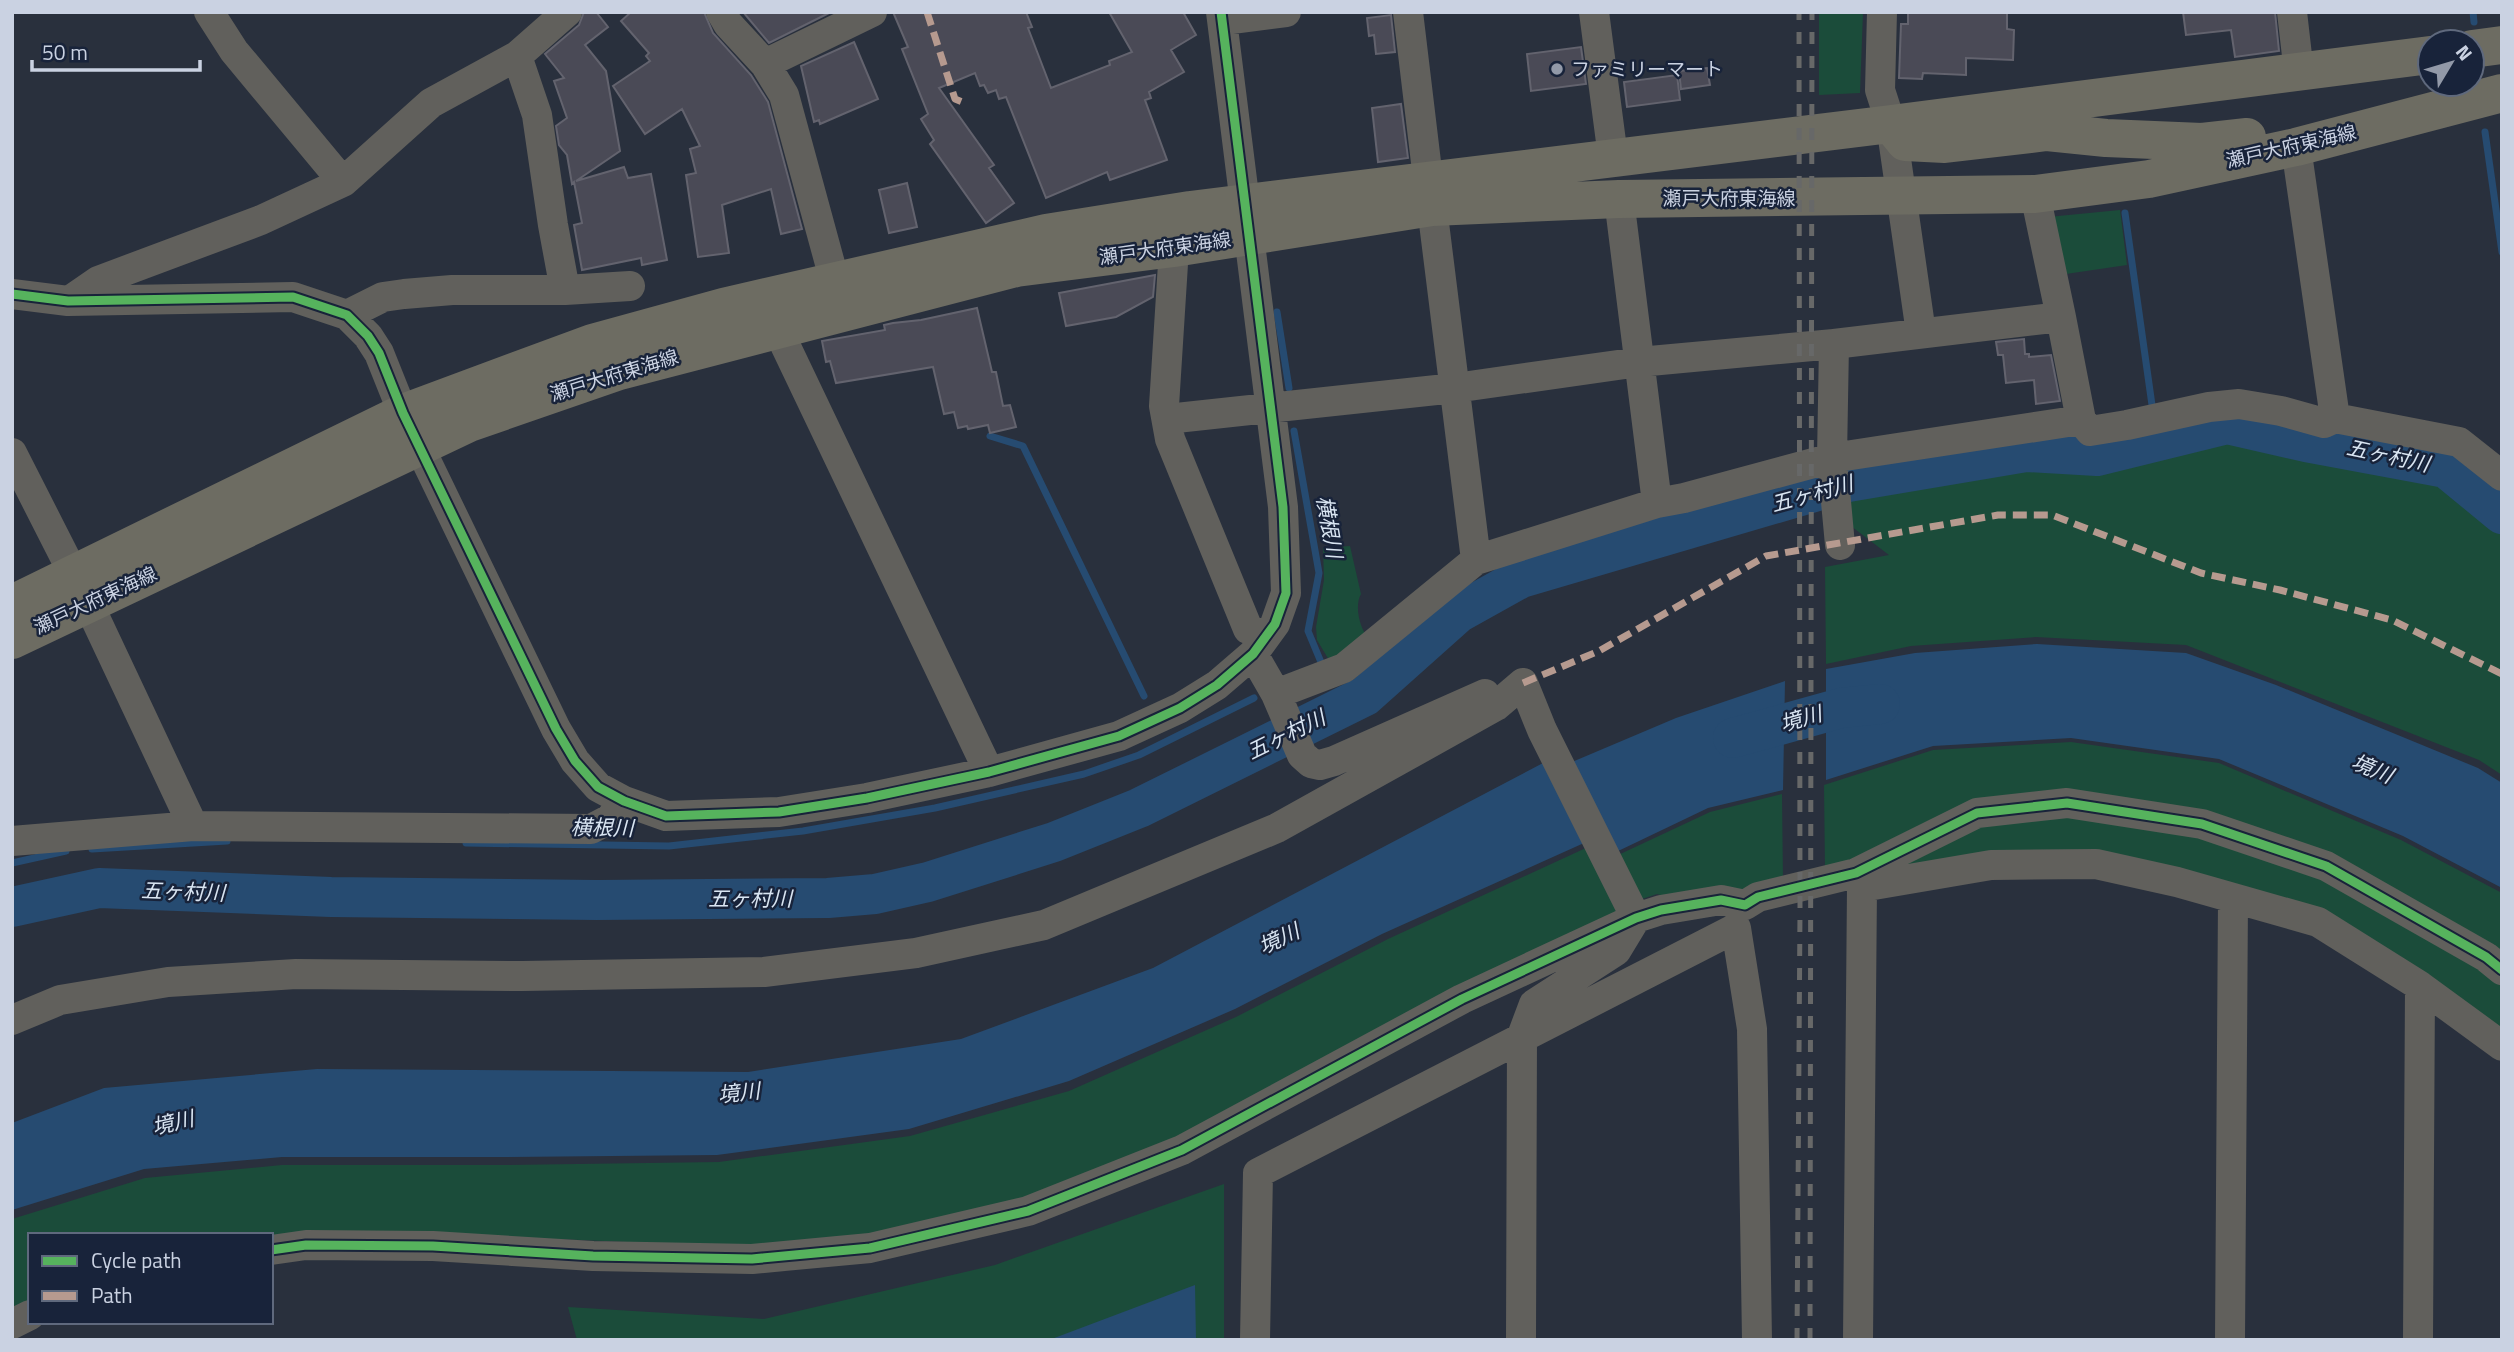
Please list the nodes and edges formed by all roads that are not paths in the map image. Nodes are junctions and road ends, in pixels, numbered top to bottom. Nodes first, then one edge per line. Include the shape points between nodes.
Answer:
1 (209, 12) edge
2 (567, 12) edge
3 (721, 12) edge
4 (872, 12) edge
5 (1286, 12) edge
6 (1408, 12) edge
7 (1594, 12) edge
8 (1882, 12) edge
9 (2291, 12) edge
10 (1222, 16) edge
11 (517, 56) junction
12 (2416, 57) edge
13 (765, 64) junction
14 (2299, 73) junction
15 (2502, 93) edge
16 (2401, 119) junction
17 (1891, 124) junction
18 (2296, 147) junction
19 (1613, 157) junction
20 (343, 182) junction
21 (1430, 193) junction
22 (2035, 194) junction
23 (1901, 197) junction
24 (1619, 199) junction
25 (1247, 219) junction
26 (1174, 248) junction
27 (835, 282) junction
28 (630, 286) dead end
29 (565, 290) junction
30 (12, 293) edge
31 (68, 301) junction
32 (347, 315) junction
33 (2061, 317) junction
34 (777, 328) junction
35 (1921, 333) junction
36 (1834, 344) junction
37 (1639, 362) junction
38 (1455, 388) junction
39 (1272, 408) junction
40 (403, 412) junction
41 (2335, 418) junction
42 (1167, 419) junction
43 (2081, 420) junction
44 (420, 447) junction
45 (12, 453) edge
46 (1832, 460) junction
47 (2502, 476) edge
48 (1657, 503) junction
49 (1840, 545) dead end
50 (1476, 560) junction
51 (81, 589) junction
52 (12, 604) edge
53 (12, 640) edge
54 (1259, 645) junction
55 (1523, 683) junction
56 (1278, 698) junction
57 (989, 772) junction
58 (624, 801) junction
59 (192, 826) junction
60 (12, 841) edge
61 (1859, 880) junction
62 (2233, 899) junction
63 (1740, 916) junction
64 (1636, 918) junction
65 (2502, 970) edge
66 (2420, 986) junction
67 (12, 1020) edge
68 (1522, 1037) junction
69 (2502, 1046) edge
70 (273, 1250) edge
71 (28, 1316) edge
72 (12, 1324) edge
73 (1255, 1340) edge
74 (1521, 1340) edge
75 (1757, 1340) edge
76 (1858, 1340) edge
77 (2230, 1340) edge
78 (2418, 1340) edge

1 - 20 street via 234,51
2 - 11 street
3 - 13 street
4 - 13 street
5 - 10 street
6 - 21 street
7 - 19 street
8 - 17 street via 1880,90
9 - 14 street
10 - 25 street
11 - 20 street via 431,103
11 - 29 street via 537,115
12 - 14 main road, 瀬戸大府東海線
13 - 27 street via 785,95
14 - 17 main road, 瀬戸大府東海線
15 - 16 main road, 瀬戸大府東海線
16 - 17 main road via 2344,118 2265,135 2202,142 2047,132 1945,144 1905,142
16 - 18 main road, 瀬戸大府東海線
17 - 19 main road, 瀬戸大府東海線
17 - 23 street
18 - 22 main road, 瀬戸大府東海線 via 2149,179
18 - 41 street
19 - 21 main road, 瀬戸大府東海線
20 - 31 street via 261,220 98,281
21 - 24 main road, 瀬戸大府東海線
21 - 25 main road, 瀬戸大府東海線
21 - 38 street
22 - 23 main road, 瀬戸大府東海線
22 - 33 street
23 - 24 main road, 瀬戸大府東海線
23 - 35 street
24 - 37 street
25 - 26 main road, 瀬戸大府東海線
25 - 27 main road, 瀬戸大府東海線 via 1046,233
25 - 39 street
26 - 34 main road, 瀬戸大府東海線 via 1016,268
26 - 42 street via 1164,406
27 - 40 main road, 瀬戸大府東海線 via 592,343
28 - 29 street
29 - 32 street via 404,294 383,297
30 - 31 street
31 - 32 street via 293,297
32 - 40 street via 379,353
33 - 35 street
33 - 43 street
34 - 44 main road, 瀬戸大府東海線 via 619,371 469,423
34 - 57 street
35 - 36 street
36 - 37 street
36 - 46 street
37 - 38 street
37 - 48 street
38 - 39 street
38 - 50 street
39 - 42 street
39 - 54 street via 1286,593 1275,624
40 - 44 street
40 - 51 main road, 瀬戸大府東海線
41 - 43 street via 2324,423 2239,404 2091,430
41 - 47 street via 2459,442
42 - 54 street via 1170,439 1248,629
43 - 46 street
44 - 51 main road, 瀬戸大府東海線
44 - 58 street via 562,740 598,787
45 - 51 street
46 - 48 street
46 - 49 street
48 - 50 street
50 - 56 street via 1344,668
51 - 52 main road, 瀬戸大府東海線
51 - 53 main road, 瀬戸大府東海線
51 - 59 street
54 - 56 street
54 - 57 street via 1217,685 1154,721 1119,736
55 - 56 street via 1475,697 1320,765 1302,755
55 - 64 street
55 - 67 street via 1496,706 1277,828 1044,925 916,953 764,972 296,974 168,982 60,1000
57 - 58 street via 779,812 666,816
58 - 59 street via 610,819 591,830
59 - 60 street
61 - 62 street via 1990,865 2096,864 2177,881
61 - 63 street via 1758,897
61 - 65 street via 1978,813 2067,803 2202,824 2326,866
61 - 76 street
62 - 66 street via 2318,922
62 - 77 street
63 - 64 street via 1721,900
63 - 68 street
63 - 75 street via 1752,1029
64 - 68 street via 1616,951 1534,1004
64 - 70 street via 1462,999 1182,1150 1028,1211 870,1248 752,1259 593,1256 433,1245 306,1245
66 - 69 street
66 - 78 street
68 - 73 street via 1258,1173
68 - 74 street
71 - 72 street

